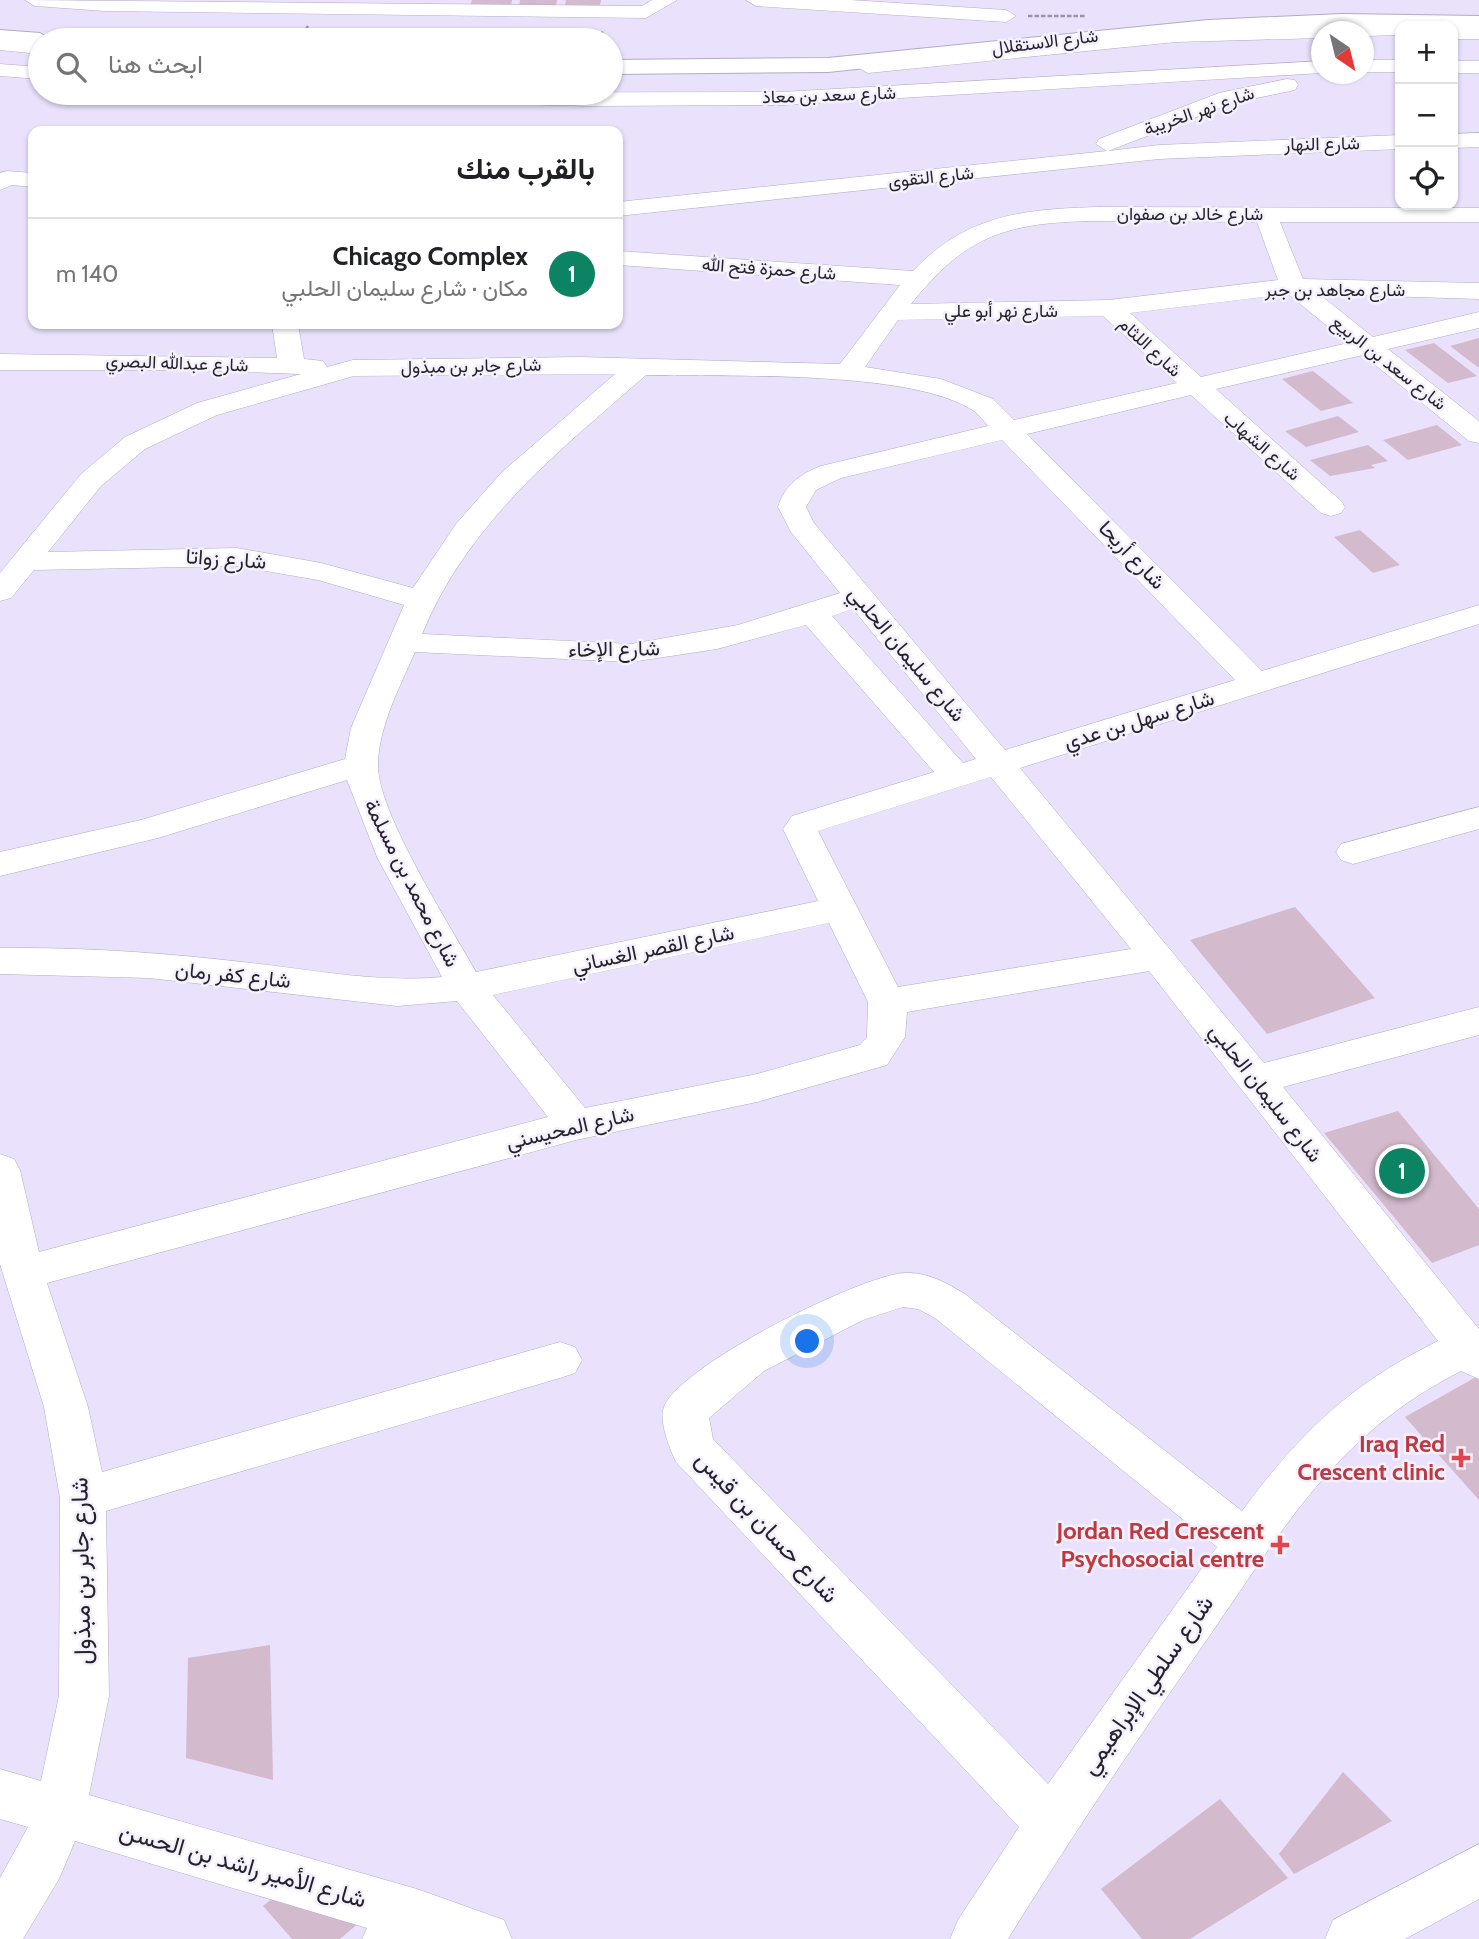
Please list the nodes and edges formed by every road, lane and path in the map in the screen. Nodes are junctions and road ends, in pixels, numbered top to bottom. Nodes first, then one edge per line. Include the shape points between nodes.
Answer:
1 (35, 0) edge
2 (667, 0) edge
3 (756, 0) edge
4 (208, 3) edge
5 (1006, 16) joint
6 (1479, 22) edge
7 (1395, 30) edge
8 (1395, 30) edge
9 (1374, 31) edge
10 (1458, 31) edge
11 (1479, 32) edge
12 (1110, 34) junction
13 (1311, 34) edge
14 (0, 36) edge
15 (1374, 38) edge
16 (1395, 38) edge
17 (28, 39) edge
18 (1311, 39) edge
19 (1458, 39) edge
20 (1479, 40) edge
21 (0, 46) edge
22 (28, 49) edge
23 (0, 54) edge
24 (28, 57) edge
25 (0, 61) edge
26 (28, 62) edge
27 (623, 66) edge
28 (1374, 66) edge
29 (1395, 66) edge
30 (1311, 67) edge
31 (1458, 67) edge
32 (1479, 67) edge
33 (0, 70) edge
34 (28, 72) edge
35 (623, 76) edge
36 (623, 76) edge
37 (623, 76) edge
38 (1311, 81) edge
39 (623, 99) edge
40 (1479, 140) edge
41 (1458, 141) edge
42 (1395, 142) edge
43 (1244, 146) joint
44 (1059, 163) junction
45 (2, 180) edge
46 (28, 180) edge
47 (623, 208) edge
48 (1266, 215) junction
49 (1479, 215) edge
50 (623, 258) edge
51 (921, 279) junction
52 (1293, 286) junction
53 (1479, 291) edge
54 (1108, 308) junction
55 (893, 312) junction
56 (1479, 320) edge
57 (286, 329) edge
58 (1365, 346) junction
59 (0, 362) edge
60 (640, 366) junction
61 (292, 367) junction
62 (354, 368) junction
63 (848, 372) junction
64 (1192, 385) junction
65 (1008, 428) junction
66 (1479, 435) edge
67 (1331, 507) dead end
68 (27, 561) junction
69 (0, 592) edge
70 (859, 596) junction
71 (421, 600) junction
72 (813, 614) junction
73 (1472, 625) edge
74 (403, 642) junction
75 (1256, 683) junction
76 (998, 762) junction
77 (361, 765) junction
78 (956, 776) junction
79 (1479, 818) edge
80 (800, 829) joint
81 (1353, 852) dead end
82 (0, 864) edge
83 (839, 908) junction
84 (1158, 957) junction
85 (0, 961) edge
86 (466, 987) junction
87 (887, 1002) junction
88 (1478, 1022) edge
89 (1255, 1080) junction
90 (576, 1125) junction
91 (0, 1170) edge
92 (23, 1273) junction
93 (1474, 1354) edge
94 (560, 1360) dead end
95 (83, 1498) junction
96 (1248, 1543) junction
97 (0, 1794) edge
98 (60, 1812) junction
99 (1049, 1823) junction
100 (1479, 1870) edge
101 (0, 1927) edge
102 (403, 1927) edge
103 (485, 1939) edge
104 (977, 1939) edge
105 (1352, 1939) edge

1 - 4 street
2 - 4 street via 646,12
3 - 5 street
5 - 12 path via 1093,16
6 - 12 highway, شارع الاستقلال via 1328,20
7 - 9 street
8 - 35 street via 1176,36 858,67
10 - 11 street
12 - 27 highway, شارع الاستقلال via 828,65
13 - 36 street via 1170,41 850,71
14 - 17 highway
15 - 16 highway
18 - 37 highway, شارع الاستقلال via 1177,46 869,76
19 - 20 highway
21 - 22 street
23 - 24 highway
25 - 26 highway
28 - 29 street
30 - 39 street, شارع سعد بن معاذ via 1190,71 970,89
31 - 32 street
33 - 34 street
38 - 44 street, شارع نهر الخريبة via 1227,98
40 - 41 street
42 - 43 street, شارع النهار
43 - 44 street, شارع التقوى
44 - 47 street, شارع التقوى
45 - 46 street
48 - 49 street, شارع خالد بن صفوان
48 - 51 street, شارع خالد بن صفوان via 1030,218 972,234 942,255
48 - 52 street, شارع سعد بن الربيع
50 - 51 street, شارع حمزة فتح الله
51 - 55 street, شارع خالد بن صفوان
52 - 53 street, شارع مجاهد بن جبر
52 - 54 street, شارع مجاهد بن جبر
52 - 58 street, شارع سعد بن الربيع
54 - 55 street, شارع نهر أبو علي
54 - 64 street, شارع اللثام
55 - 63 street, شارع خالد بن صفوان
56 - 58 street, شارع سليمان الحلبي
57 - 61 street
58 - 64 street, شارع سليمان الحلبي
58 - 66 street, شارع سعد بن الربيع
59 - 61 street, شارع عبدالله البصري
60 - 62 street, شارع جابر بن مبذول
60 - 63 street, شارع جابر بن مبذول
60 - 71 street, شارع محمد بن مسلمة via 510,480 466,530
61 - 62 street, شارع عبدالله البصري
62 - 68 street, شارع جابر بن مبذول via 207,409 135,443 91,480
63 - 65 street, شارع جابر بن مبذول via 899,378 963,395 983,405
64 - 65 street, شارع سليمان الحلبي
64 - 67 street, شارع الشهاب
65 - 70 street, شارع سليمان الحلبي via 827,473 800,488 794,497 795,516
65 - 75 street, شارع أريحا
68 - 69 street, شارع جابر بن مبذول
68 - 71 street, شارع زواتا via 237,556 321,572
70 - 72 street, شارع الإخاء
70 - 76 street, شارع سليمان الحلبي
71 - 74 street, شارع محمد بن مسلمة
72 - 74 street, شارع الإخاء via 707,641 631,653
72 - 78 street
73 - 75 street, شارع سهل بن عدي
74 - 77 street, شارع محمد بن مسلمة via 367,728
75 - 76 street, شارع سهل بن عدي
76 - 78 street, شارع سهل بن عدي
76 - 84 street, شارع سليمان الحلبي
77 - 82 street via 146,830
77 - 86 street, شارع محمد بن مسلمة via 365,790 394,857
78 - 80 street, شارع سهل بن عدي via 810,821
79 - 81 street
80 - 83 street, شارع المحيسني
83 - 86 street, شارع القصر الغساني
83 - 87 street, شارع المحيسني
84 - 87 street
84 - 89 street, شارع سليمان الحلبي
85 - 86 street, شارع كفر رمان via 131,964 397,993
86 - 90 street, شارع محمد بن مسلمة
87 - 90 street, شارع المحيسني via 889,1031 873,1055 757,1088
88 - 89 street
89 - 93 street, شارع سليمان الحلبي
90 - 92 street, شارع المحيسني
91 - 92 street, شارع جابر بن مبذول
92 - 95 street, شارع جابر بن مبذول via 66,1407
93 - 96 street, شارع سلطي الإبراهيمي via 1407,1377 1362,1409 1320,1448
94 - 95 street
95 - 98 street, شارع جابر بن مبذول via 84,1696
96 - 99 street, شارع سلطي الإبراهيمي
96 - 99 street, شارع حسان بن قيس via 950,1306 925,1292 903,1290 849,1307 749,1358 685,1411 692,1448
97 - 98 street, شارع الأمير راشد بن الحسن
98 - 101 street, شارع جابر بن مبذول via 41,1861
98 - 102 street, شارع الأمير راشد بن الحسن
99 - 104 street, شارع سلطي الإبراهيمي
100 - 105 street
102 - 103 street, شارع الأمير راشد بن الحسن

